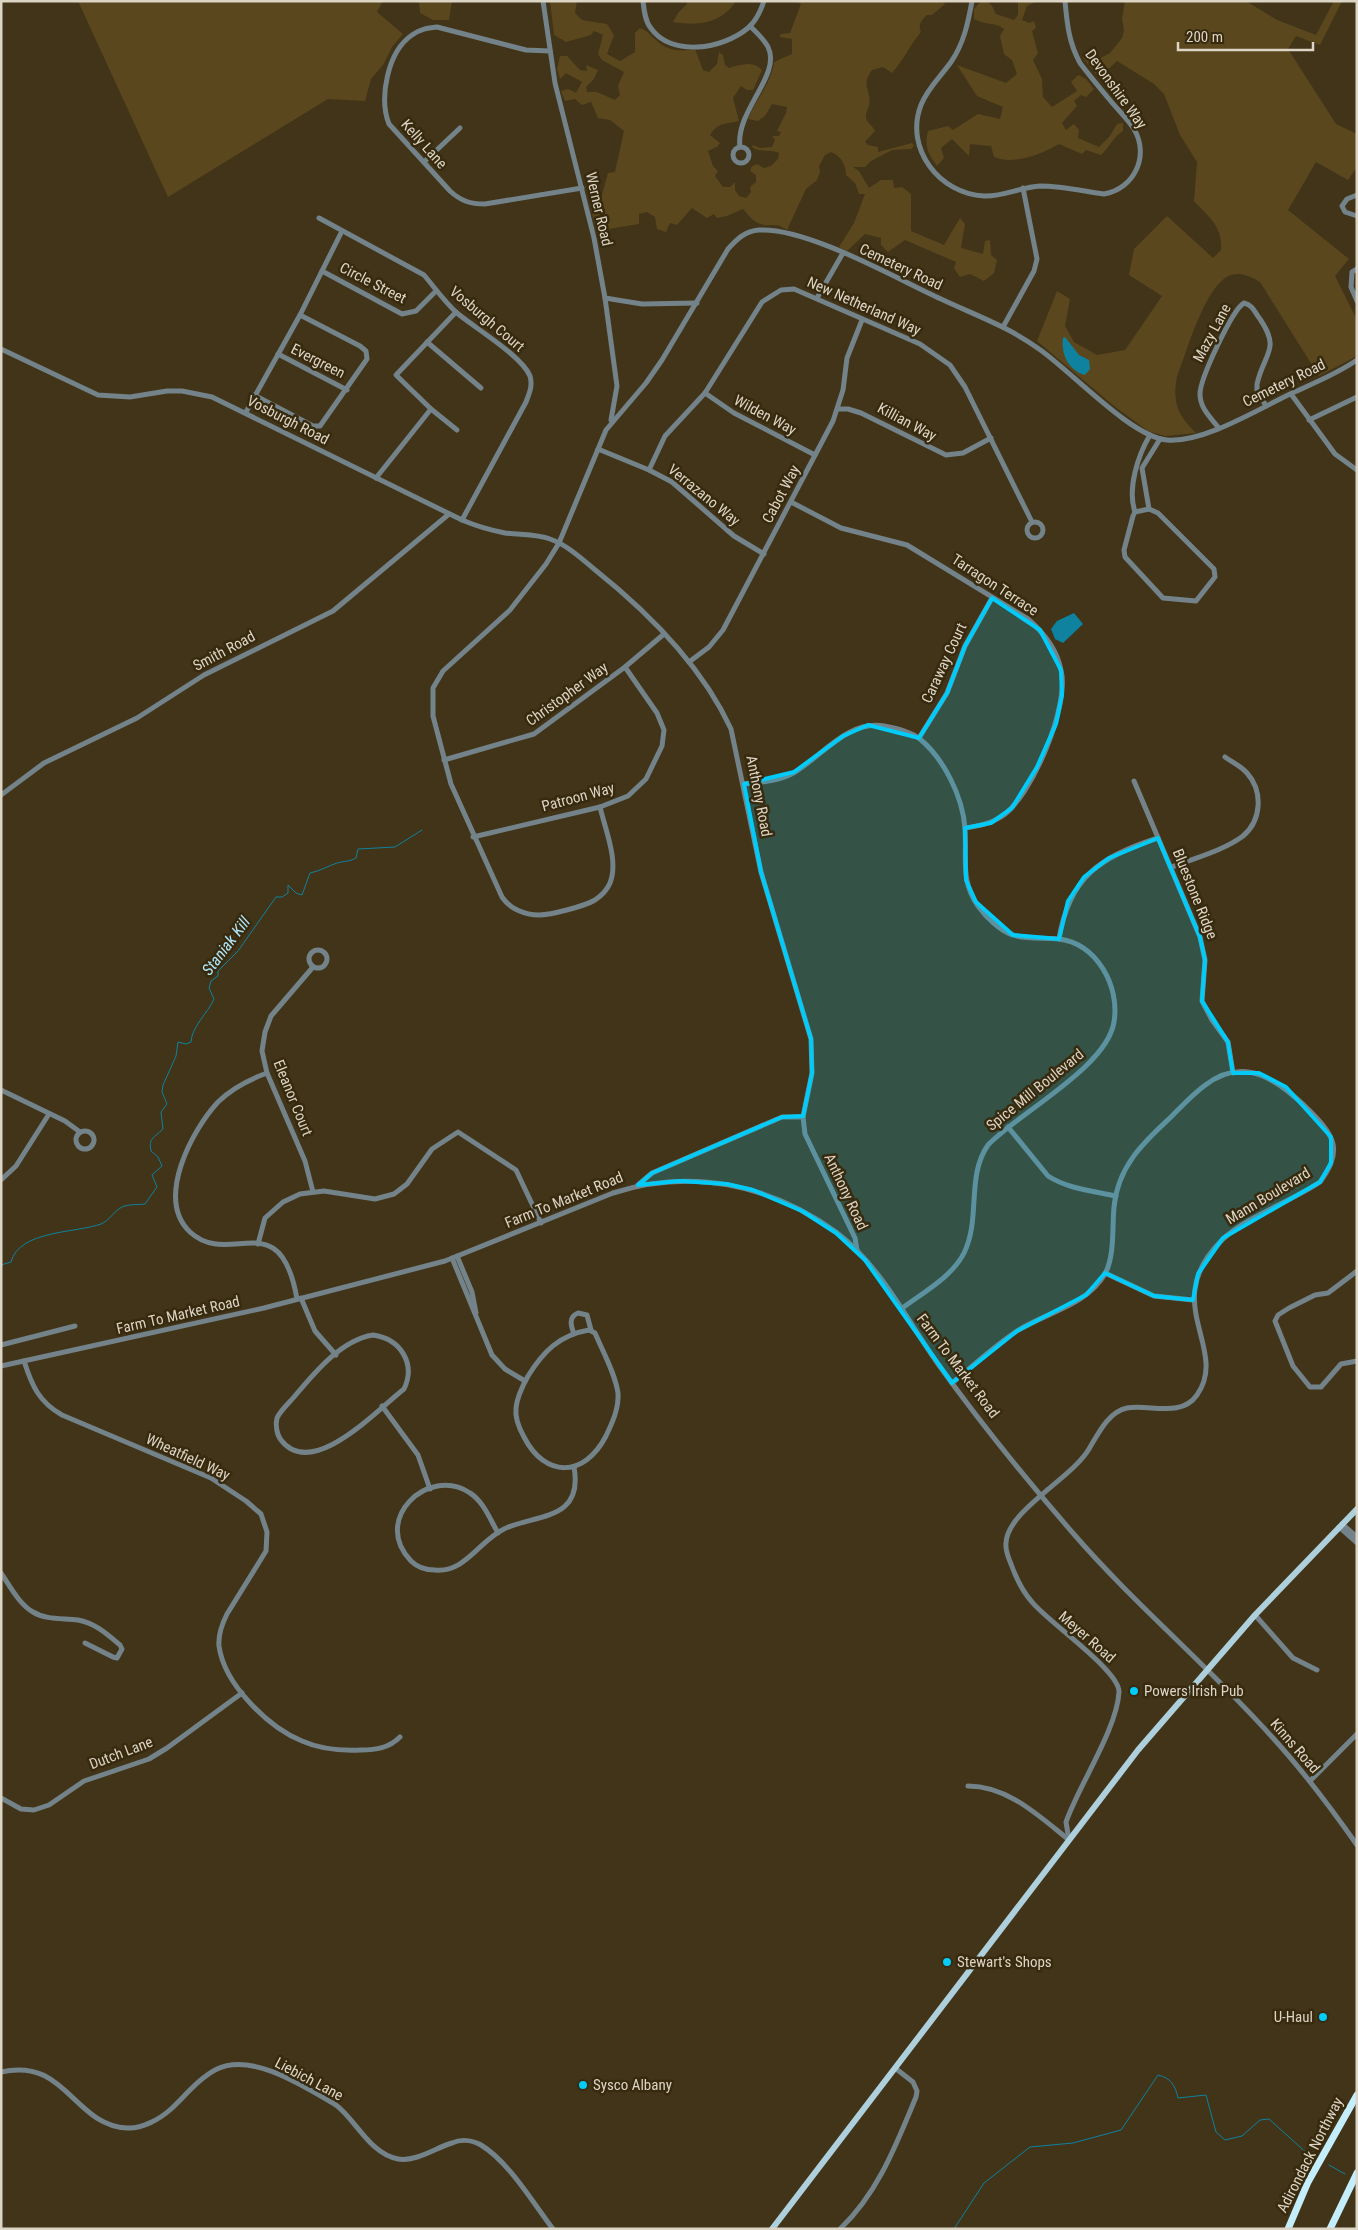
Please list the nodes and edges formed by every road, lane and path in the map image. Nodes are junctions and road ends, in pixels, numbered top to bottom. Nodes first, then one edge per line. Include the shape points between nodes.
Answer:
1 (543, 1) edge
2 (642, 1) edge
3 (764, 1) edge
4 (972, 1) edge
5 (1065, 1) edge
6 (750, 26) junction
7 (550, 51) junction
8 (460, 128) dead end
9 (740, 147) dead end
10 (424, 162) junction
11 (582, 188) junction
12 (1023, 188) junction
13 (1357, 195) edge
14 (1357, 216) edge
15 (319, 218) dead end
16 (342, 231) junction
17 (843, 253) junction
18 (1357, 269) edge
19 (322, 271) junction
20 (435, 292) junction
21 (605, 298) junction
22 (817, 298) junction
23 (1357, 301) edge
24 (697, 303) junction
25 (456, 312) junction
26 (300, 315) junction
27 (862, 320) junction
28 (1003, 327) junction
29 (427, 342) junction
30 (1, 349) edge
31 (278, 354) junction
32 (1357, 360) edge
33 (481, 388) dead end
34 (347, 390) junction
35 (705, 393) junction
36 (1291, 394) junction
37 (254, 395) junction
38 (1357, 397) edge
39 (1266, 406) junction
40 (431, 409) junction
41 (838, 409) junction
42 (246, 412) junction
43 (1310, 420) junction
44 (610, 423) junction
45 (1218, 427) junction
46 (457, 430) dead end
47 (1150, 435) junction
48 (991, 438) junction
49 (1160, 439) junction
50 (598, 449) junction
51 (816, 455) junction
52 (649, 470) junction
53 (1357, 470) edge
54 (376, 478) junction
55 (791, 502) junction
56 (1149, 509) junction
57 (1135, 512) junction
58 (448, 514) junction
59 (462, 520) junction
60 (1032, 522) dead end
61 (559, 543) junction
62 (764, 554) junction
63 (992, 598) junction
64 (664, 634) junction
65 (689, 662) junction
66 (625, 667) junction
67 (919, 738) junction
68 (1225, 757) dead end
69 (444, 760) junction
70 (1134, 781) dead end
71 (744, 784) junction
72 (1, 795) edge
73 (600, 807) junction
74 (965, 828) junction
75 (473, 837) junction
76 (1158, 838) junction
77 (1172, 868) junction
78 (1059, 939) junction
79 (312, 967) dead end
80 (1233, 1073) junction
81 (267, 1074) junction
82 (1, 1090) edge
83 (49, 1114) junction
84 (803, 1117) junction
85 (1008, 1127) junction
86 (80, 1132) dead end
87 (1, 1180) edge
88 (638, 1185) junction
89 (313, 1192) junction
90 (1116, 1196) junction
91 (541, 1223) junction
92 (258, 1244) junction
93 (857, 1251) junction
94 (455, 1257) junction
95 (1357, 1271) edge
96 (1105, 1273) junction
97 (299, 1299) junction
98 (1193, 1300) junction
99 (901, 1309) junction
100 (75, 1326) dead end
101 (591, 1330) junction
102 (574, 1334) junction
103 (1, 1345) edge
104 (336, 1355) junction
105 (24, 1361) junction
106 (1357, 1361) edge
107 (1, 1366) edge
108 (525, 1381) junction
109 (952, 1383) junction
110 (382, 1406) junction
111 (574, 1467) junction
112 (430, 1489) junction
113 (1041, 1495) junction
114 (1357, 1509) edge
115 (1341, 1525) junction
116 (498, 1533) junction
117 (1357, 1537) edge
118 (1357, 1543) edge
119 (1, 1573) edge
120 (1255, 1614) junction
121 (85, 1642) dead end
122 (1206, 1670) junction
123 (1317, 1670) dead end
124 (242, 1693) junction
125 (1357, 1734) edge
126 (400, 1737) dead end
127 (1310, 1780) junction
128 (968, 1786) dead end
129 (1, 1798) edge
130 (1069, 1840) junction
131 (1357, 1846) edge
132 (895, 2068) junction
133 (1, 2072) edge
134 (1357, 2095) edge
135 (1357, 2173) edge
136 (553, 2229) edge
137 (772, 2229) edge
138 (840, 2229) edge
139 (1288, 2229) edge
140 (1330, 2229) edge

1 - 7 street, Werner Road
2 - 6 street via 650,27 665,41 676,45 708,45 726,40
3 - 6 street
4 - 12 street, Devonshire Way via 964,38 921,104 916,134 919,146 933,172 959,192 987,196
5 - 12 street, Devonshire Way via 1067,31 1073,51 1135,130 1140,158 1133,178 1111,193 1051,186
6 - 9 street via 768,47 771,57 767,76 742,122
7 - 10 street, Kelly Lane via 526,50 437,26 410,36 393,61 383,98 389,124
7 - 11 street, Werner Road
8 - 10 street
10 - 11 street, Kelly Lane via 450,192 473,204
11 - 21 street, Werner Road
12 - 28 street via 1037,259 1034,271
13 - 14 street via 1347,199 1342,206 1345,212
15 - 16 street, Vosburgh Court
16 - 19 street
16 - 20 street, Vosburgh Court via 417,270
17 - 22 street
17 - 24 street, Cemetery Road via 794,235 749,231 728,249
17 - 28 street, Cemetery Road
18 - 23 street via 1352,272 1351,279
19 - 20 street, Circle Street via 402,314 416,311
19 - 26 street
20 - 25 street, Vosburgh Court
21 - 24 street via 642,304
21 - 44 street, Werner Road via 617,386
22 - 27 street, New Netherland Way
22 - 35 street, New Netherland Way via 794,289 769,295 756,310
24 - 44 street, Cemetery Road via 646,383
25 - 29 street
25 - 59 street, Vosburgh Court via 518,360 532,384 526,402
26 - 31 street
26 - 34 street via 366,351 368,359
27 - 41 street, Cabot Way via 847,358
27 - 48 street, New Netherland Way via 920,344 950,364
28 - 47 street, Cemetery Road via 1040,350
29 - 33 street
29 - 40 street via 396,375
30 - 42 street, Vosburgh Road via 98,395 130,397 182,391 212,397
31 - 34 street, Evergreen
31 - 37 street
32 - 36 street, Cemetery Road
34 - 37 street via 324,422 316,427
35 - 51 street, Wilden Way via 734,414
35 - 52 street, New Netherland Way via 665,436
36 - 39 street, Cemetery Road
36 - 43 street
37 - 42 street
38 - 43 street
39 - 45 street, Cemetery Road
39 - 45 street, Mazy Lane via 1256,384 1271,340 1253,308 1244,303 1235,313 1203,378 1201,403
40 - 46 street
40 - 54 street
41 - 48 street, Killian Way via 866,415 946,454 962,453
41 - 51 street, Cabot Way
42 - 54 street, Vosburgh Road
43 - 53 street via 1335,454
44 - 50 street, Cemetery Road
45 - 49 street, Cemetery Road via 1183,438
47 - 49 street, Cemetery Road
47 - 57 street via 1137,462
48 - 60 street, New Netherland Way
49 - 56 street via 1142,468
50 - 52 street, Verrazano Way
50 - 61 street, Cemetery Road
51 - 55 street, Cabot Way
52 - 62 street, Verrazano Way via 672,482 734,536
54 - 58 street, Vosburgh Road
55 - 62 street, Cabot Way
55 - 63 street, Tarragon Terrace via 841,528 907,545
56 - 57 street
56 - 57 street via 1158,513 1214,569 1215,577 1196,601 1163,598 1130,563 1124,550
58 - 59 street, Vosburgh Road
58 - 72 street, Smith Road via 333,611 204,675 137,718 52,759
59 - 61 street, Vosburgh Road via 491,530 548,538
61 - 64 street, Anthony Road via 603,576
61 - 69 street, Cemetery Road via 515,605 437,680 432,707
62 - 65 street, Cabot Way via 718,637
63 - 67 street, Caraway Court via 964,646 947,693
63 - 74 street, Tarragon Terrace via 1012,608 1040,630 1054,651 1061,670 1062,695 1056,724 1018,800 1002,817
64 - 65 street, Anthony Road
64 - 66 street, Christopher Way
65 - 71 street, Anthony Road via 728,723
66 - 69 street, Christopher Way via 534,734
66 - 73 street, Patroon Way via 657,713 664,735 646,779 628,796
67 - 71 street, Spice Mill Boulevard via 896,729 868,725 838,739 794,772 776,780
67 - 74 street, Spice Mill Boulevard via 938,758 947,774 958,799
68 - 77 street via 1247,773 1253,782 1258,796 1257,814 1243,836
69 - 75 street, Cemetery Road via 450,784
70 - 76 street, Bluestone Ridge
71 - 84 street, Anthony Road via 761,872 811,1039 812,1073
73 - 75 street, Patroon Way
73 - 75 street, Cemetery Road via 612,868 607,889 593,901 540,915 519,911 505,902
74 - 78 street, Spice Mill Boulevard via 966,880 984,914 1013,935
76 - 77 street, Bluestone Ridge
76 - 78 street via 1110,858 1084,877 1068,902
77 - 80 street, Bluestone Ridge via 1204,949 1202,1001 1228,1042
78 - 85 street, Spice Mill Boulevard via 1088,952 1106,974 1115,1001 1114,1023 1106,1044 1091,1062
79 - 81 street, Eleanor Court via 267,1024 262,1051
80 - 90 street, Mann Boulevard via 1212,1080 1203,1087 1142,1144 1129,1160
80 - 98 street, Mann Boulevard via 1259,1073 1286,1087 1325,1129 1334,1154 1320,1182 1223,1238 1198,1274
81 - 89 street, Eleanor Court via 304,1161
81 - 92 street via 239,1085 215,1106 184,1155 176,1191 182,1220 197,1237 217,1244
82 - 83 street
83 - 86 street
83 - 87 street via 16,1166
84 - 88 street via 782,1117 646,1176
84 - 93 street, Anthony Road via 806,1134 855,1238
85 - 90 street via 1054,1180 1065,1186
85 - 99 street, Spice Mill Boulevard via 988,1144 979,1160 970,1237 964,1253 951,1270
88 - 91 street, Farm To Market Road
88 - 93 street, Farm To Market Road via 698,1181 753,1190 802,1211
89 - 91 street via 375,1198 394,1194 406,1184 432,1149 459,1132 516,1170
89 - 92 street via 291,1198 271,1210 265,1218
90 - 96 street, Mann Boulevard via 1111,1251
91 - 94 street, Farm To Market Road
92 - 97 street via 271,1248 286,1262
93 - 99 street, Farm To Market Road
94 - 97 street, Farm To Market Road
94 - 108 street via 492,1355 504,1369
95 - 106 street via 1328,1292 1289,1308 1275,1320 1293,1366 1310,1387 1321,1387 1341,1364
96 - 98 street via 1154,1296
96 - 109 street, Mann Boulevard via 1086,1295 1017,1331
97 - 104 street via 315,1331
97 - 105 street, Farm To Market Road
98 - 113 street, Mann Boulevard via 1207,1366 1204,1383 1196,1397 1189,1404 1175,1408 1125,1408 1117,1413 1098,1432 1080,1462
99 - 109 street, Farm To Market Road
100 - 103 street
101 - 102 street
101 - 102 street via 587,1316 578,1313 571,1319
101 - 111 street via 616,1384 617,1409 596,1453
102 - 108 street via 545,1350
104 - 110 street via 364,1337 374,1335 385,1337 403,1351 409,1369 408,1379 404,1389
104 - 110 street via 309,1380 277,1418 280,1439 296,1452 314,1452 340,1441
105 - 107 street, Farm To Market Road
105 - 124 street, Wheatfield Way via 31,1385 47,1406 211,1478 261,1514 268,1532 263,1560 227,1614 219,1634 224,1666
108 - 111 street via 515,1410 529,1448 539,1460 553,1466
109 - 113 street, Farm To Market Road
110 - 112 street via 418,1455
111 - 116 street via 573,1492 562,1508
112 - 116 street via 448,1485 468,1492 480,1504
112 - 116 street via 411,1498 398,1519 400,1548 421,1568 445,1571 456,1568
113 - 122 street, Farm To Market Road via 1108,1571
113 - 130 street, Meyer Road via 1017,1518 1008,1534 1006,1543 1014,1574 1036,1607 1107,1670 1119,1689 1112,1721 1066,1822
114 - 115 main road
115 - 117 street
115 - 118 street
115 - 120 main road
119 - 121 street via 24,1605 33,1612 95,1625 122,1649 117,1658
120 - 122 main road
120 - 123 street via 1293,1658
122 - 127 street, Kinns Road via 1272,1736
122 - 130 main road via 1138,1750
124 - 126 street, Wheatfield Way via 274,1725 317,1746 335,1750 370,1750 393,1744
124 - 129 street, Dutch Lane via 149,1759 84,1781 49,1805 34,1810 21,1809
125 - 127 street
127 - 131 street, Kinns Road
128 - 130 street via 991,1788 1013,1798
130 - 132 main road
132 - 137 main road
132 - 138 street via 913,2082 916,2097 880,2178
133 - 136 street, Liebich Lane via 24,2070 42,2073 98,2119 116,2127 129,2128 157,2119 218,2068 243,2064 255,2066 272,2071 336,2105 367,2139 385,2154 398,2159 413,2158 456,2141 470,2140 481,2145 500,2160
134 - 139 highway, Adirondack Northway via 1308,2182
135 - 140 highway

